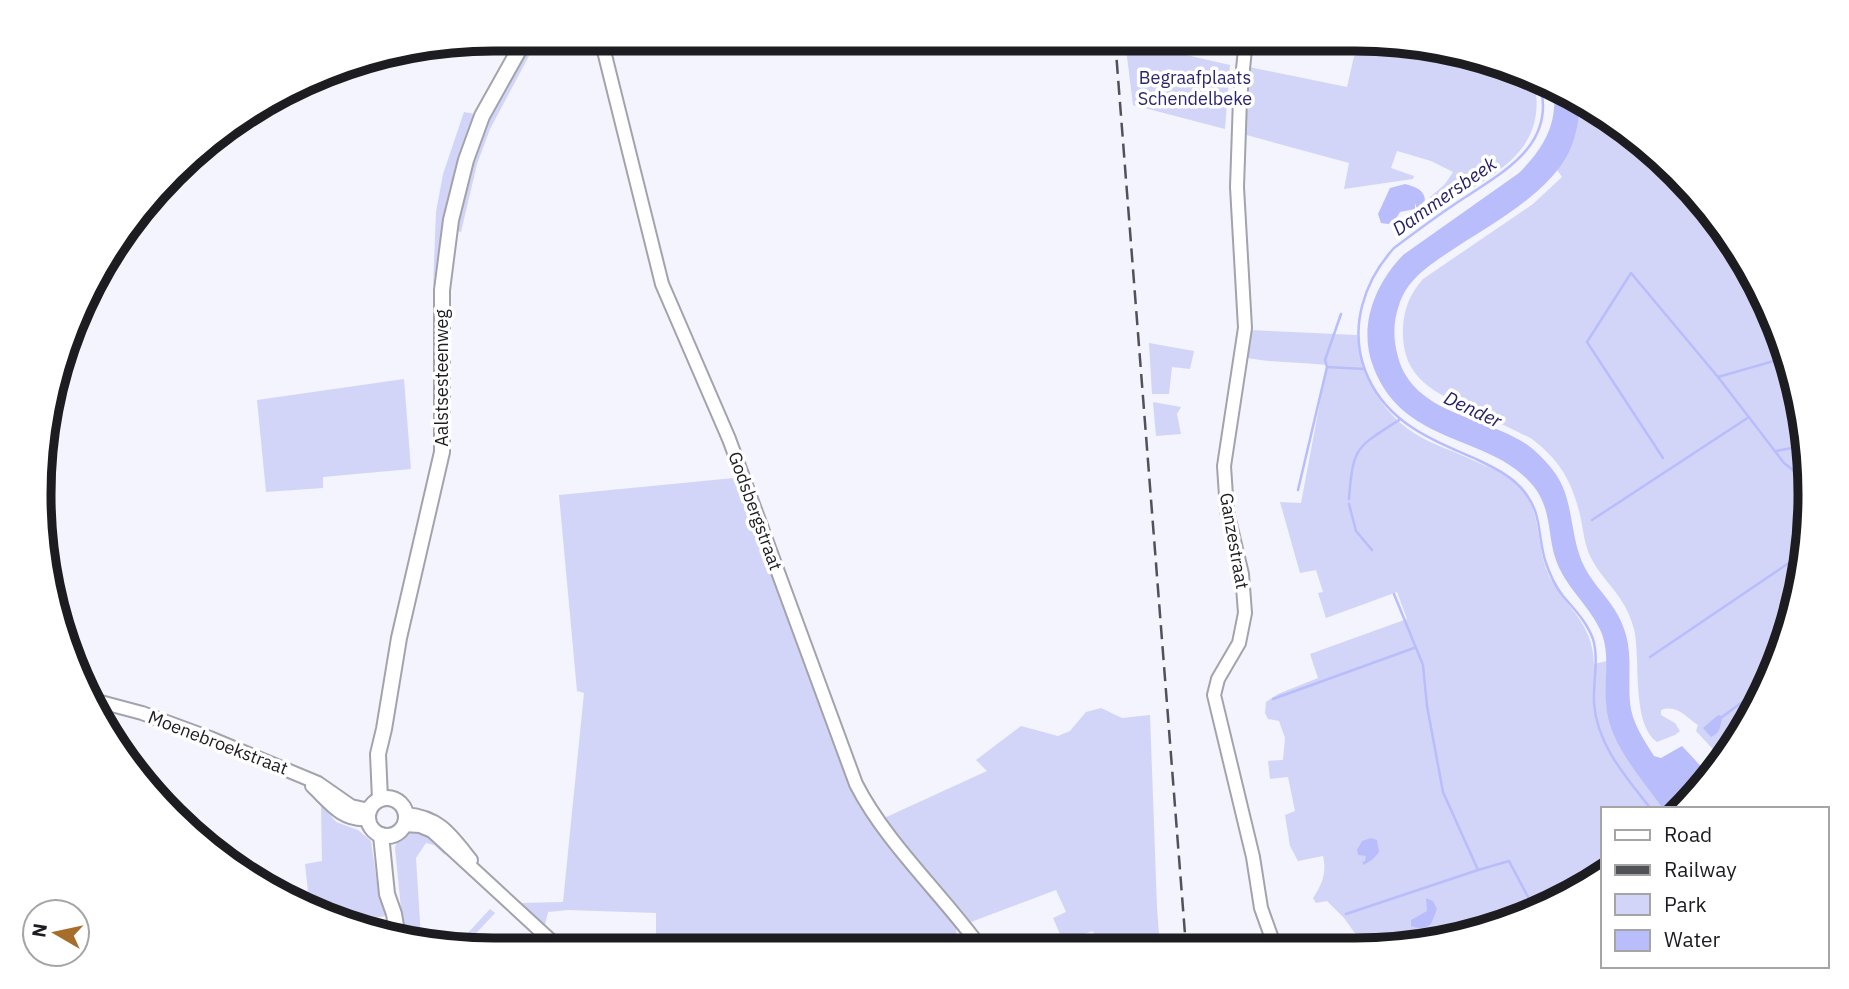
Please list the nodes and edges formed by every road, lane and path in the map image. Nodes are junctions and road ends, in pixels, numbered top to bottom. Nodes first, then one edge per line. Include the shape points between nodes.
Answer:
1 (518, 51) edge
2 (604, 51) edge
3 (1245, 51) edge
4 (103, 703) edge
5 (385, 798) junction
6 (368, 814) junction
7 (396, 827) junction
8 (396, 927) edge
9 (547, 938) edge
10 (974, 938) edge
11 (1272, 938) edge

1 - 5 main road, Aalstsesteenweg via 482,116 451,219 442,290 443,452 399,638 378,754
2 - 10 street, Godsbergstraat via 662,284 729,439 856,784 869,810
3 - 11 street, Ganzestraat via 1237,187 1245,328 1224,466 1245,613 1239,643 1218,678 1214,695 1261,908
4 - 6 street, Moenebroekstraat via 142,713 318,783
5 - 6 main road
5 - 7 main road via 401,804
6 - 7 main road via 374,832
7 - 8 main road via 387,894
7 - 9 street via 420,826 432,831

